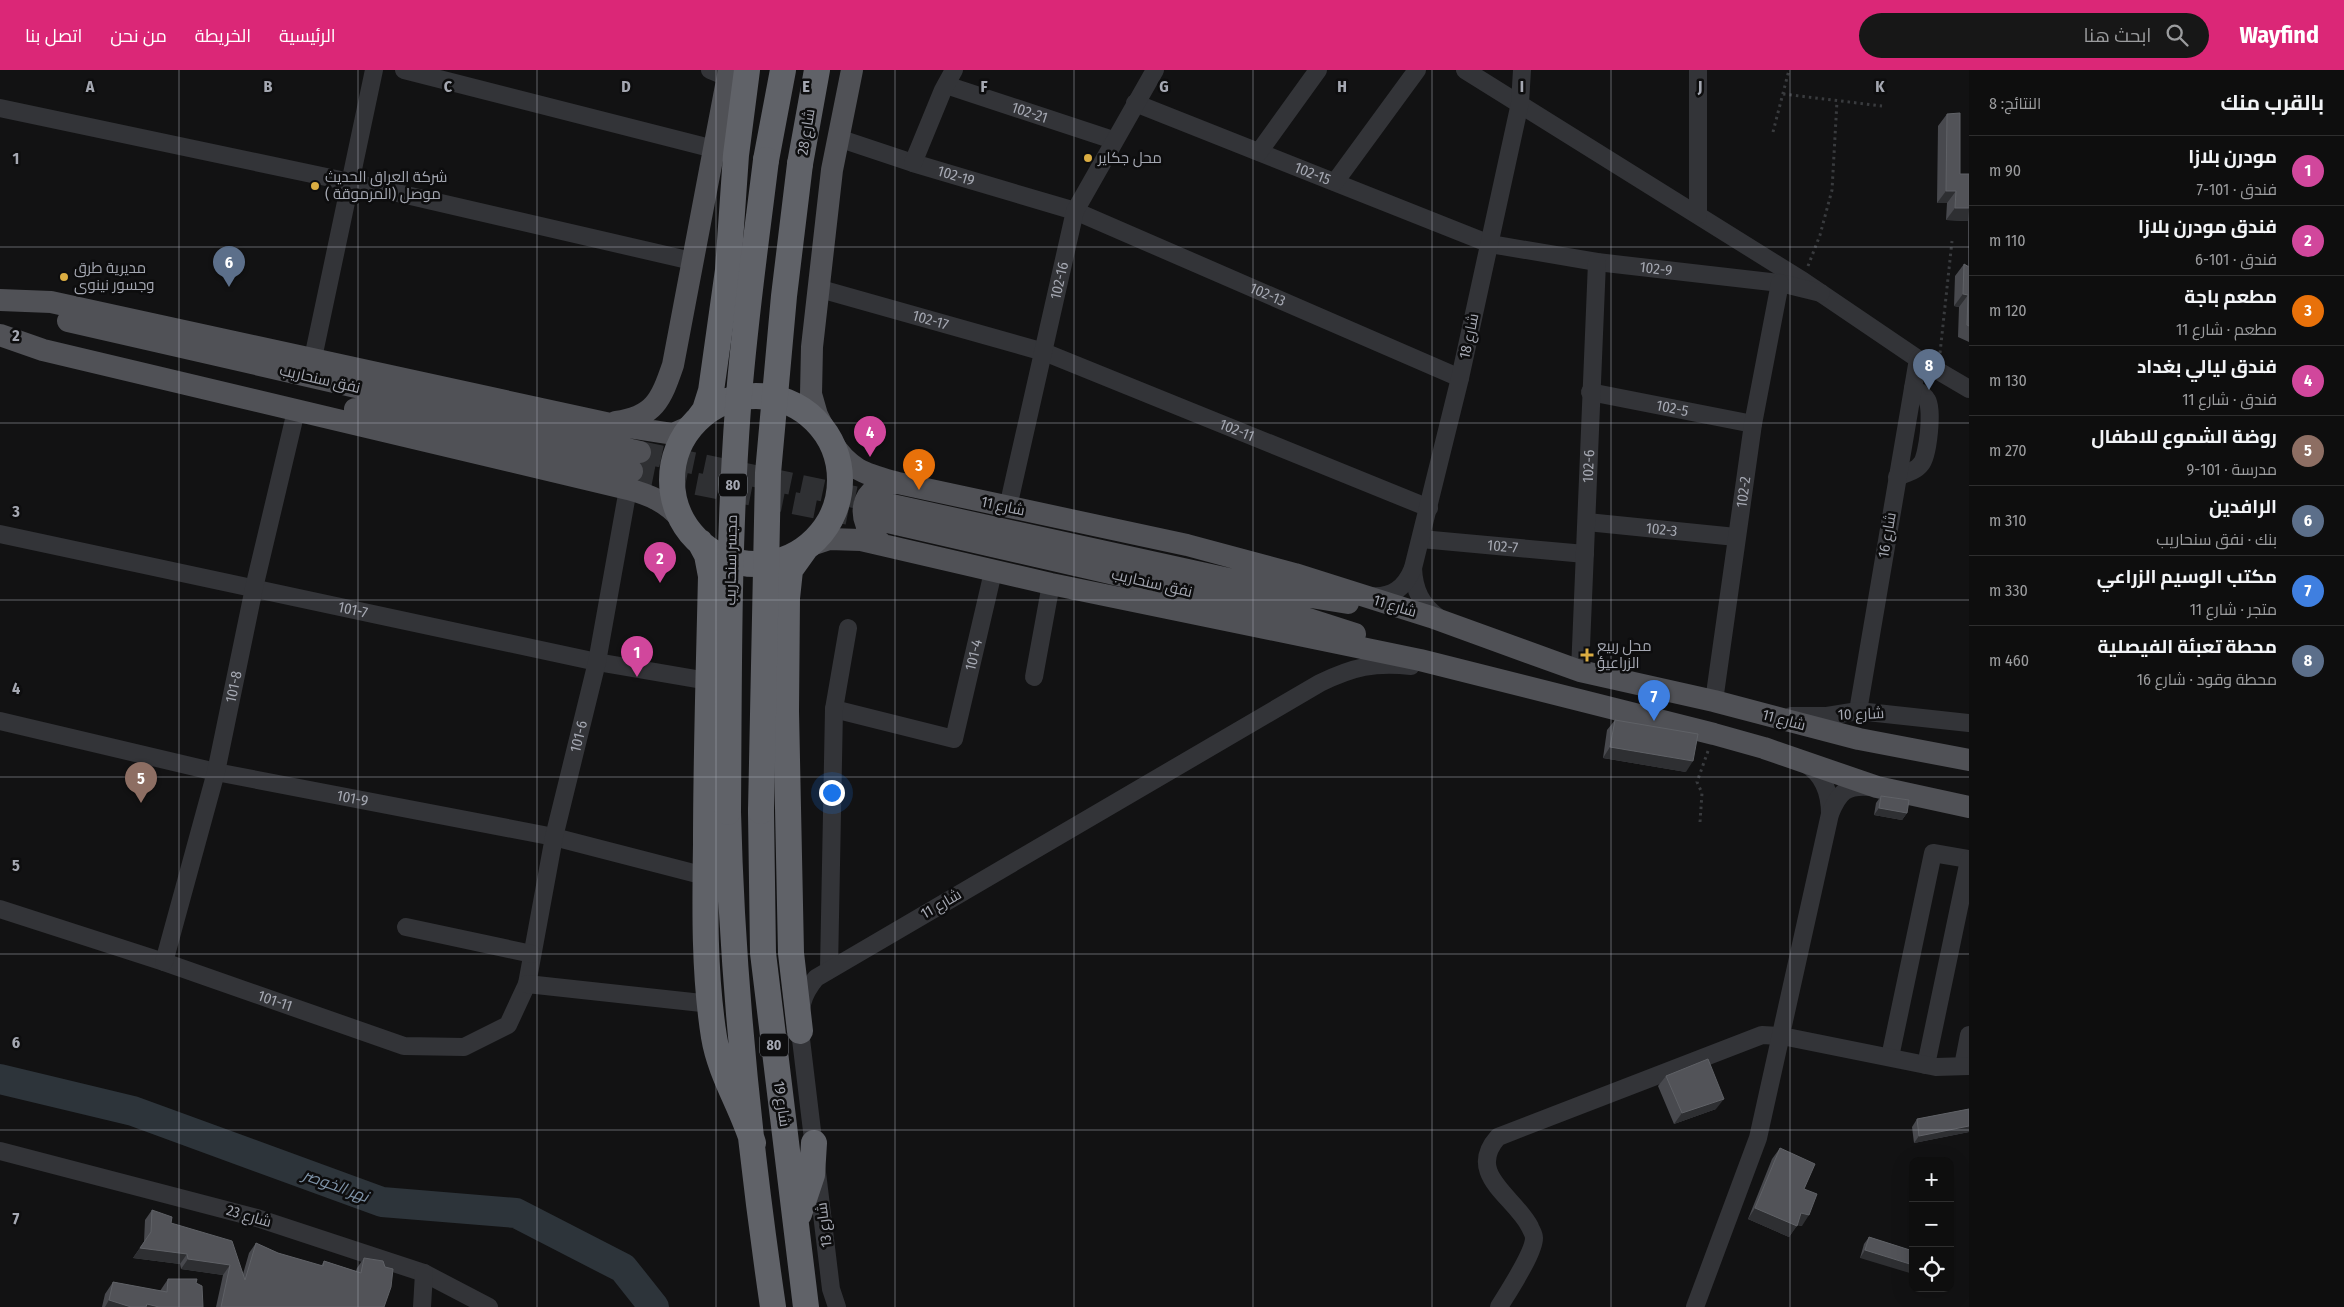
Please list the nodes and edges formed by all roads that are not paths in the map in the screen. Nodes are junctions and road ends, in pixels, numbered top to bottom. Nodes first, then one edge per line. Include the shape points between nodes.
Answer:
1 (374, 70) edge
2 (404, 70) edge
3 (783, 70) edge
4 (817, 70) edge
5 (852, 70) edge
6 (1155, 70) edge
7 (1318, 70) edge
8 (1417, 70) edge
9 (1465, 70) edge
10 (1522, 70) edge
11 (1698, 70) edge
12 (728, 72) edge
13 (950, 77) edge
14 (1136, 103) junction
15 (1520, 103) junction
16 (0, 108) edge
17 (838, 138) junction
18 (1113, 140) junction
19 (714, 149) junction
20 (1259, 152) junction
21 (913, 163) junction
22 (350, 182) junction
23 (1335, 182) junction
24 (1075, 211) junction
25 (1698, 215) junction
26 (1490, 244) junction
27 (692, 262) junction
28 (1597, 262) junction
29 (1780, 284) junction
30 (817, 288) junction
31 (1821, 293) junction
32 (0, 300) edge
33 (0, 305) edge
34 (0, 330) edge
35 (0, 335) edge
36 (1044, 352) junction
37 (313, 358) junction
38 (1918, 358) junction
39 (1460, 378) junction
40 (1913, 388) junction
41 (1969, 389) edge
42 (1590, 392) junction
43 (296, 412) junction
44 (695, 422) junction
45 (612, 424) junction
46 (1753, 424) junction
47 (829, 438) junction
48 (633, 471) junction
49 (1897, 477) junction
50 (598, 482) junction
51 (898, 483) junction
52 (1008, 507) junction
53 (1429, 508) junction
54 (682, 520) junction
55 (1587, 522) junction
56 (0, 534) edge
57 (1736, 537) junction
58 (1421, 539) junction
59 (700, 542) junction
60 (889, 547) junction
61 (807, 548) junction
62 (1585, 554) junction
63 (1413, 568) junction
64 (993, 572) junction
65 (1051, 584) junction
66 (254, 588) junction
67 (1362, 596) junction
68 (1437, 619) junction
69 (848, 628) dead end
70 (1420, 660) junction
71 (597, 662) junction
72 (1580, 671) junction
73 (1462, 672) junction
74 (1034, 677) dead end
75 (708, 681) junction
76 (1714, 701) junction
77 (834, 708) junction
78 (1858, 711) junction
79 (1753, 712) junction
80 (0, 721) edge
81 (1969, 723) edge
82 (1969, 760) edge
83 (1802, 761) junction
84 (216, 772) junction
85 (1877, 787) junction
86 (1969, 807) edge
87 (761, 811) joint
88 (1830, 814) junction
89 (554, 837) junction
90 (1969, 859) edge
91 (705, 876) junction
92 (0, 908) edge
93 (406, 927) dead end
94 (532, 954) junction
95 (164, 962) junction
96 (829, 969) junction
97 (527, 984) junction
98 (711, 1004) junction
99 (800, 1031) junction
100 (1969, 1035) edge
101 (1782, 1036) junction
102 (1890, 1057) junction
103 (1926, 1065) junction
104 (1966, 1066) edge
105 (752, 1143) junction
106 (814, 1143) junction
107 (0, 1151) edge
108 (797, 1240) junction
109 (424, 1273) junction
110 (422, 1307) edge
111 (489, 1307) edge
112 (773, 1307) edge
113 (806, 1307) edge
114 (837, 1307) edge
115 (1500, 1307) edge
116 (1695, 1307) edge

1 - 22 street
2 - 19 street
3 - 105 highway, مجسر سنحاريب / 80, bridge via 766,160 750,287 735,456 729,654 728,812 733,960
4 - 87 highway, شارع 28 / 80, bridge via 800,164 768,473
5 - 17 main road, شارع 11
6 - 14 street, 102-16
7 - 20 street
8 - 23 street
9 - 15 street
10 - 15 street, شارع 18
11 - 25 street
12 - 19 main road
12 - 44 highway via 736,155 728,270 711,390 705,410
13 - 18 street, 102-21
13 - 21 street
14 - 18 street, 102-16
14 - 20 street, 102-15
15 - 25 street
15 - 26 street, شارع 18
16 - 22 street
17 - 21 street, 102-19
17 - 30 main road, شارع 11
18 - 24 street, 102-16
19 - 27 main road
20 - 23 street, 102-15
21 - 24 street, 102-19
22 - 27 street
22 - 37 street
23 - 26 street, 102-15
24 - 36 street, 102-16
24 - 39 street, 102-13
25 - 31 street
26 - 28 street, 102-9
26 - 39 street, شارع 18
27 - 45 main road via 673,365 665,390 646,414
28 - 29 street, 102-9
28 - 42 street, 102-6
29 - 31 street, 102-9
29 - 46 street, 102-2
30 - 36 street, 102-17
30 - 47 main road, شارع 11 via 811,394
31 - 38 street
32 - 37 main road via 51,302
33 - 48 main road, نفق سنحاريب
34 - 48 main road, نفق سنحاريب
35 - 43 main road via 43,350
36 - 52 street, 102-16
36 - 53 street, 102-11
37 - 45 main road
38 - 40 street, شارع 16
38 - 41 street
39 - 53 street, شارع 18
40 - 49 street, شارع 16
40 - 49 street via 1928,401 1930,411 1924,458 1917,468
42 - 46 street, 102-5
42 - 55 street, 102-6
43 - 50 main road
43 - 66 street, 101-8
44 - 45 main road via 673,434
44 - 47 highway via 714,406 728,400 758,395 780,399 801,408
44 - 54 highway via 679,445 672,467 674,501
45 - 50 main road via 631,430 645,443 648,458 634,482 626,486
46 - 57 street, 102-2
47 - 51 main road, شارع 11 via 855,469
47 - 61 highway via 840,470 838,500 826,528
48 - 50 main road
48 - 54 main road
48 - 71 street, 101-6
49 - 78 street, شارع 16
51 - 52 main road, شارع 11
51 - 60 main road via 882,484 874,489 868,496 863,514 867,530
52 - 67 main road, شارع 11 via 1187,546 1295,574
53 - 58 street, شارع 18
54 - 59 highway
55 - 57 street, 102-3
55 - 62 street, 102-6
56 - 66 street, 101-7
57 - 76 street, 102-2
58 - 62 street, 102-7
58 - 63 street, شارع 18
59 - 61 highway via 719,556 748,564 778,562
59 - 75 highway via 707,555 711,576
60 - 61 main road, شارع 11 via 829,538
60 - 64 main road, شارع 11
61 - 99 highway via 790,570 787,598 791,953
62 - 72 street, 102-6
63 - 67 street via 1398,590 1378,597
63 - 68 street via 1415,589 1420,600
64 - 65 main road, شارع 11
64 - 77 street, 101-4 via 954,739
65 - 70 main road, شارع 11
65 - 74 street
66 - 71 street, 101-7
66 - 84 street, 101-8
67 - 68 main road, شارع 11
68 - 70 main road, نفق سنحاريب via 881,512 1302,617
68 - 72 main road, شارع 11
69 - 77 street
70 - 73 main road, شارع 11
71 - 75 street, 101-7
71 - 89 street, 101-6
72 - 76 main road, شارع 11
73 - 83 main road, شارع 11 via 1714,734
73 - 96 street, شارع 11 via 1394,664 1348,669
75 - 91 highway
76 - 79 main road, شارع 11
77 - 96 street
78 - 79 street, شارع 10 via 1827,716
78 - 81 street, شارع 10
79 - 82 main road, شارع 11 via 1859,739
80 - 84 street, 101-9
83 - 85 main road, شارع 11
83 - 88 street via 1813,768 1824,782 1830,798
84 - 89 street, 101-9
84 - 95 street, 101-8
85 - 86 main road, شارع 11
85 - 88 street via 1854,786 1841,793
87 - 108 highway, شارع 19 / 80 via 763,953
88 - 101 street
89 - 91 street, 101-9
89 - 94 street, 101-6
90 - 102 street via 1933,853
90 - 103 street
91 - 98 highway via 706,958
92 - 95 street, 101-11
93 - 94 street
94 - 97 street, 101-6
95 - 97 street, 101-11 via 404,1046 464,1046 508,1025
96 - 99 street, شارع 11 via 806,990 800,1008
97 - 98 street
98 - 105 highway via 718,1054
99 - 106 street, شارع 11
100 - 104 street
101 - 102 street
101 - 115 street via 1762,1035 1498,1137 1488,1148 1486,1167 1496,1186 1523,1214 1534,1236 1532,1248
101 - 116 street via 1758,1138
102 - 103 street
103 - 104 street
105 - 112 highway, 80
106 - 108 highway via 812,1175 800,1214
106 - 114 street, شارع 13 via 831,1289
107 - 109 street, شارع 23 via 257,1218
108 - 113 highway, شارع 19 / 80
109 - 110 street
109 - 111 street, شارع 23

